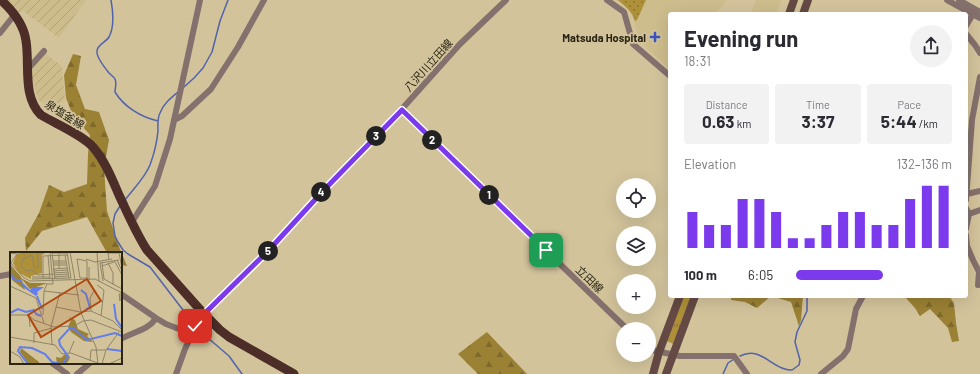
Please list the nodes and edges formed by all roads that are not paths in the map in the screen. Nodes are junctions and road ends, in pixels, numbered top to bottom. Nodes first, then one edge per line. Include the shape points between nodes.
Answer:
1 (1, 0) edge
2 (200, 0) edge
3 (264, 0) edge
4 (506, 0) edge
5 (607, 0) edge
6 (794, 0) edge
7 (808, 0) edge
8 (947, 0) edge
9 (959, 0) edge
10 (790, 12) edge
11 (804, 12) edge
12 (980, 12) edge
13 (15, 14) junction
14 (973, 14) junction
15 (980, 18) edge
16 (968, 23) edge
17 (0, 33) edge
18 (968, 36) edge
19 (44, 50) dead end
20 (980, 53) edge
21 (28, 69) junction
22 (668, 74) edge
23 (980, 77) edge
24 (402, 110) junction
25 (174, 120) junction
26 (968, 182) edge
27 (980, 191) edge
28 (968, 197) edge
29 (980, 210) edge
30 (968, 211) edge
31 (132, 222) junction
32 (968, 248) edge
33 (10, 274) edge
34 (0, 276) edge
35 (978, 285) dead end
36 (122, 295) edge
37 (679, 298) edge
38 (694, 298) edge
39 (862, 298) edge
40 (202, 316) junction
41 (156, 318) junction
42 (620, 322) edge
43 (193, 332) junction
44 (122, 338) edge
45 (656, 351) edge
46 (659, 352) junction
47 (673, 355) junction
48 (53, 364) edge
49 (89, 364) edge
50 (67, 374) edge
51 (77, 374) edge
52 (176, 374) edge
53 (294, 374) edge
54 (653, 374) edge
55 (666, 374) edge
56 (747, 374) edge
57 (821, 374) edge

1 - 13 main road, 泉塩釜線
2 - 25 street
3 - 25 street via 211,89 182,116
4 - 24 street, 八沢川立田線 via 460,44
5 - 22 street via 624,12 634,44
6 - 10 main road
7 - 11 main road
8 - 14 street
9 - 12 street
13 - 17 street
13 - 21 main road, 泉塩釜線 via 26,41
14 - 15 street
14 - 16 street
18 - 20 street
19 - 21 street
21 - 31 main road, 泉塩釜線 via 30,94 36,110 92,147 109,172
23 - 26 street via 972,120
24 - 40 street, 八沢川立田線 via 269,250
24 - 42 street, 立田線
25 - 31 street via 155,186
27 - 28 street
29 - 30 street
31 - 40 main road via 148,250
32 - 35 street via 979,272
33 - 34 street
36 - 41 street
37 - 46 main road
38 - 47 main road
39 - 57 street via 856,309 848,349
40 - 43 street, 八沢川立田線
40 - 53 main road via 229,337
41 - 43 street via 166,324
41 - 44 street via 153,323
43 - 52 street, 八沢川立田線
45 - 46 street
46 - 47 street
46 - 54 main road
47 - 55 main road
47 - 56 street via 734,356
48 - 50 street
49 - 51 street

